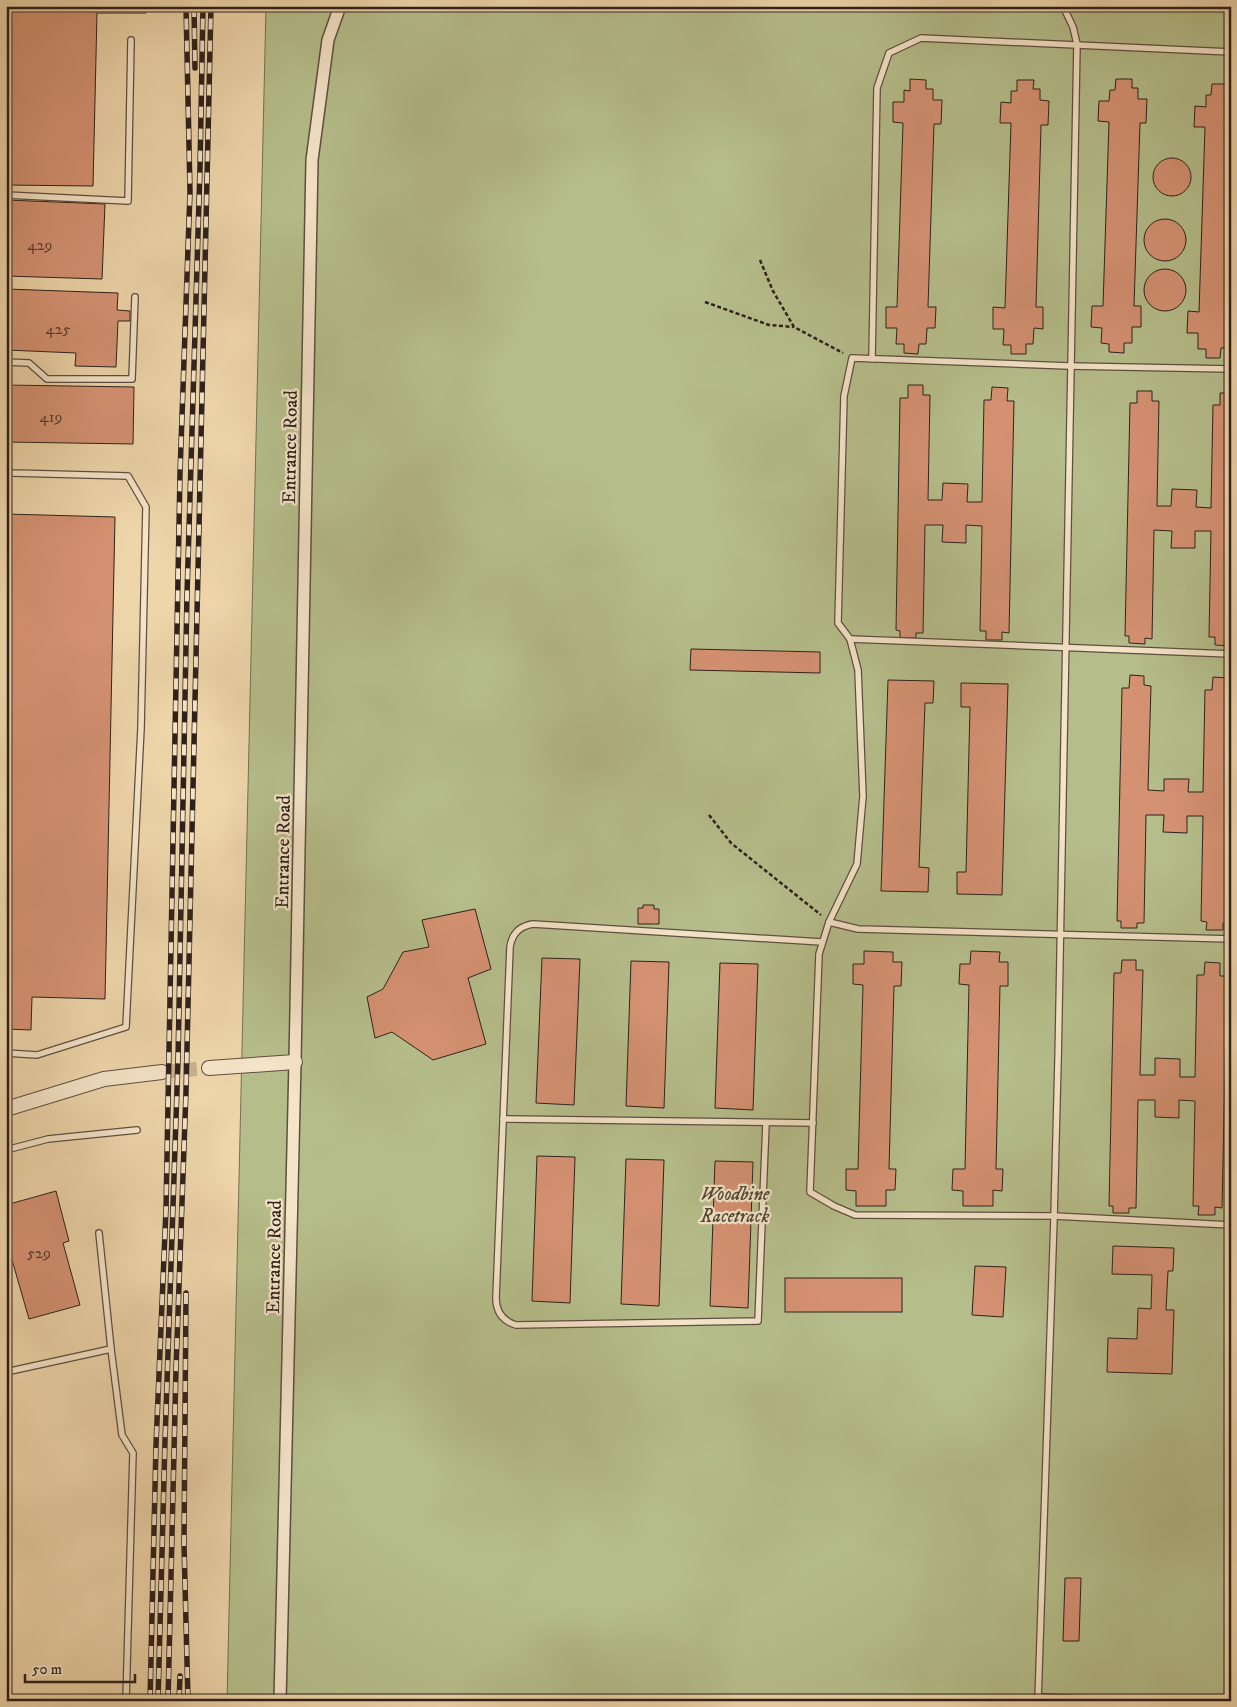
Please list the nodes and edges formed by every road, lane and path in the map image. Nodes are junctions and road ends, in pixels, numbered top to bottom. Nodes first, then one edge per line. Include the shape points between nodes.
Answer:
1 (340, 6) edge
2 (1063, 6) edge
3 (131, 40) dead end
4 (1077, 44) junction
5 (1231, 52) edge
6 (6, 195) edge
7 (760, 260) dead end
8 (134, 297) dead end
9 (705, 302) dead end
10 (794, 327) junction
11 (852, 358) junction
12 (872, 359) junction
13 (6, 362) edge
14 (1069, 366) junction
15 (1231, 369) edge
16 (6, 468) edge
17 (850, 639) junction
18 (1066, 648) junction
19 (1231, 654) edge
20 (709, 815) dead end
21 (829, 922) junction
22 (1060, 934) junction
23 (1231, 938) edge
24 (822, 942) junction
25 (6, 1053) edge
26 (295, 1062) junction
27 (209, 1068) tunnel mouth
28 (162, 1072) tunnel mouth
29 (6, 1109) edge
30 (503, 1119) junction
31 (766, 1123) junction
32 (813, 1123) junction
33 (138, 1130) dead end
34 (6, 1150) edge
35 (1054, 1216) junction
36 (1231, 1225) edge
37 (99, 1233) dead end
38 (111, 1349) junction
39 (6, 1372) edge
40 (1038, 1699) edge
41 (126, 1701) edge
42 (280, 1701) edge
43 (1155, 1701) edge

1 - 26 street, Entrance Road via 328,40 312,160
2 - 4 lane
3 - 6 lane via 128,201
4 - 5 lane
4 - 12 lane via 921,38 889,53 878,88
4 - 14 lane
7 - 10 path
8 - 13 lane via 132,379 47,379 29,363
9 - 10 path via 769,325
10 - 11 path
11 - 12 lane
11 - 17 lane via 844,396 838,623
12 - 14 lane
14 - 15 lane
14 - 18 lane
16 - 25 lane via 12,473 128,476 146,507 141,728 126,1027 37,1055
17 - 18 lane
17 - 21 lane via 858,670 863,796 857,864
18 - 19 lane
18 - 22 lane
20 - 21 path via 731,843
21 - 22 lane via 858,929
21 - 24 lane
22 - 23 lane
22 - 35 lane
24 - 30 lane via 526,925 515,934 510,948
24 - 32 lane
26 - 27 street
26 - 42 street, Entrance Road
28 - 29 street via 104,1079
30 - 31 lane
30 - 31 lane via 496,1306 503,1319 524,1325 758,1321
31 - 32 lane
32 - 35 lane via 810,1192 855,1215
33 - 34 lane via 48,1140
35 - 36 lane
35 - 40 lane
37 - 38 lane
38 - 39 lane
38 - 41 lane via 122,1436 133,1453
40 - 43 lane

